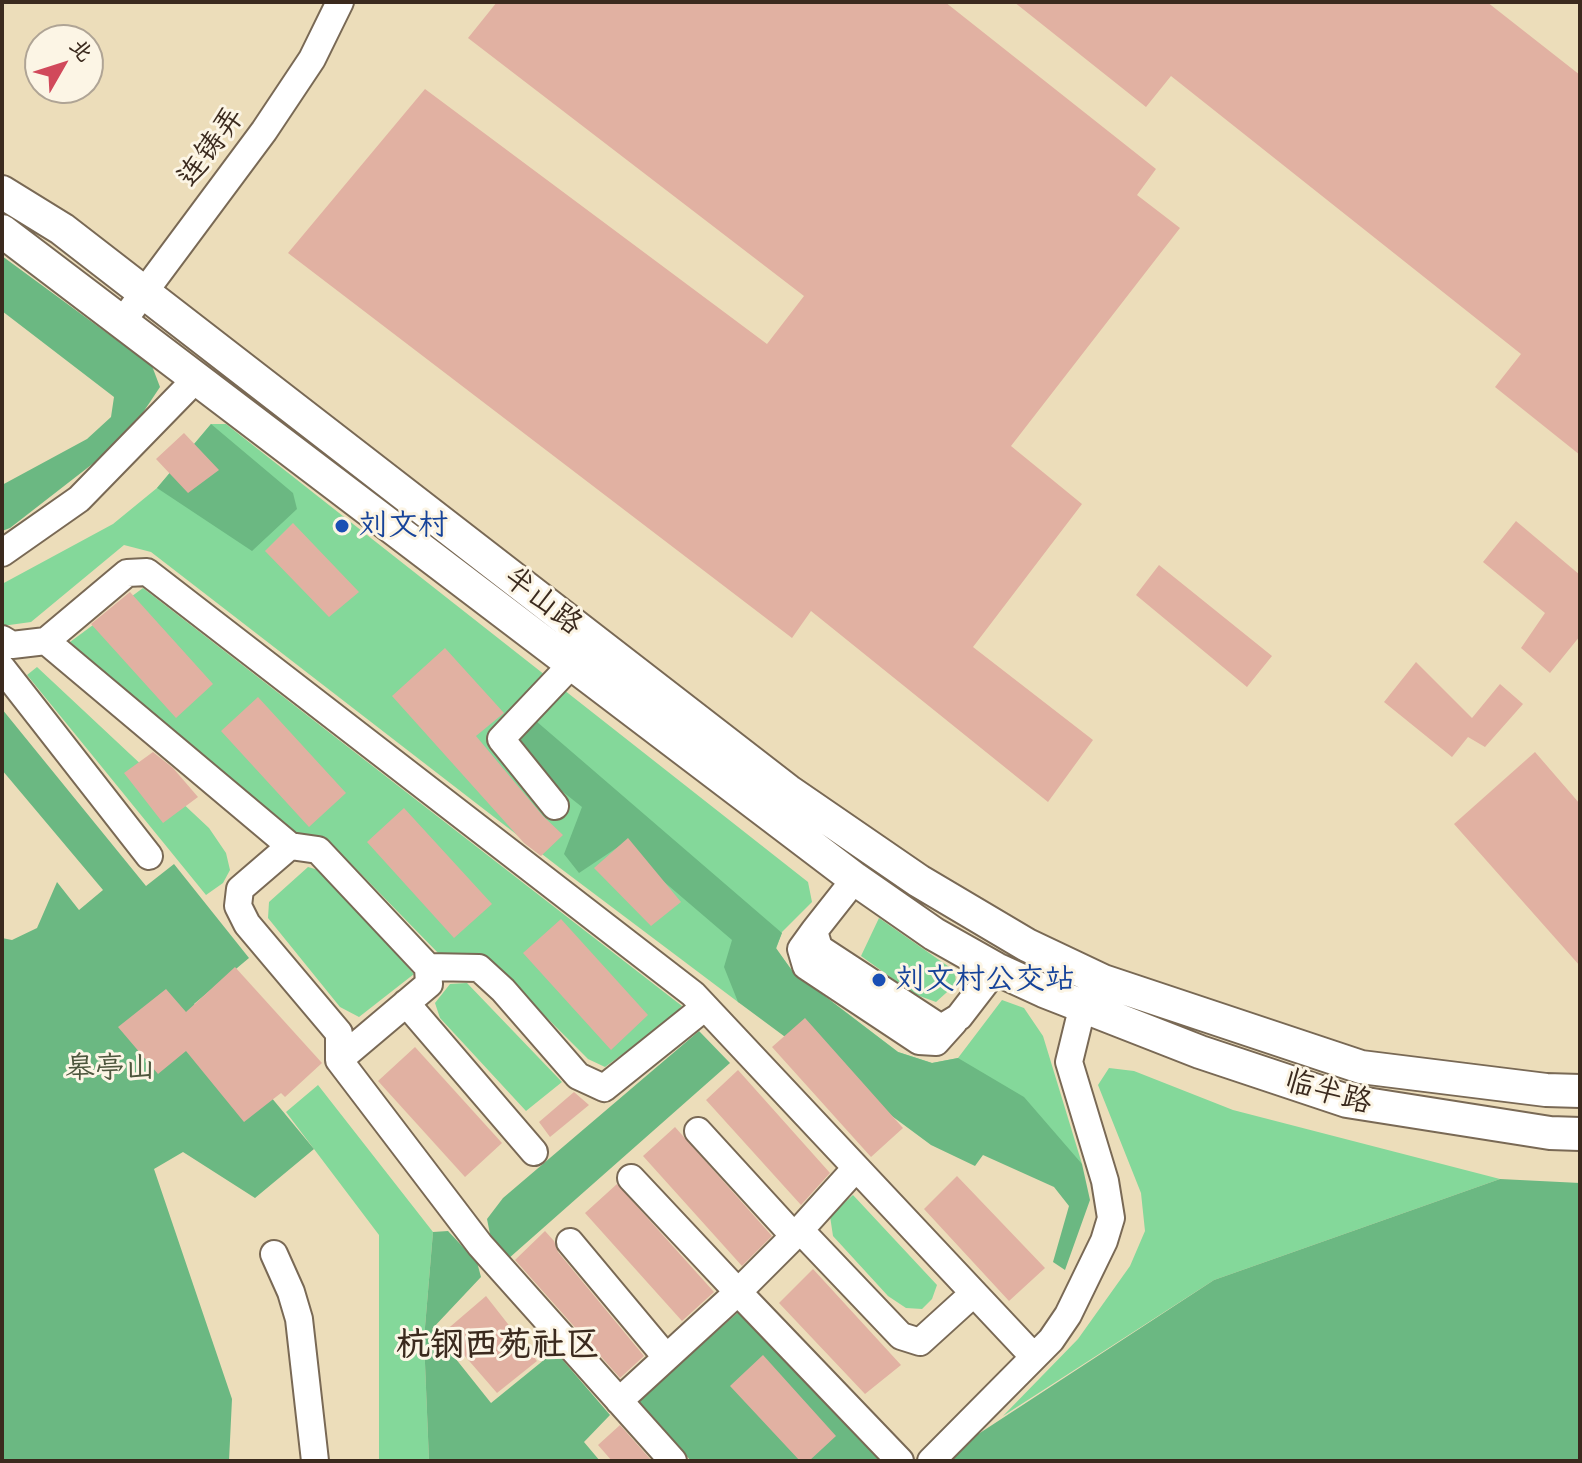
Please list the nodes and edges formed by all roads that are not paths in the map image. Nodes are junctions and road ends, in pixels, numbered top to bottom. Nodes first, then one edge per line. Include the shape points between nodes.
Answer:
1 (340, 2) edge
2 (2, 192) edge
3 (2, 231) edge
4 (144, 292) junction
5 (122, 322) junction
6 (196, 379) junction
7 (2, 553) edge
8 (2, 639) edge
9 (46, 641) junction
10 (573, 663) junction
11 (2, 668) edge
12 (555, 806) dead end
13 (290, 846) junction
14 (149, 856) dead end
15 (855, 879) junction
16 (428, 967) junction
17 (996, 969) junction
18 (1094, 994) junction
19 (406, 1003) junction
20 (705, 1007) junction
21 (339, 1060) junction
22 (1580, 1091) edge
23 (698, 1131) dead end
24 (1580, 1134) edge
25 (534, 1152) dead end
26 (856, 1168) junction
27 (631, 1178) dead end
28 (797, 1233) junction
29 (570, 1242) dead end
30 (274, 1254) dead end
31 (738, 1292) junction
32 (974, 1293) junction
33 (666, 1357) junction
34 (1034, 1357) junction
35 (619, 1401) junction
36 (315, 1461) edge
37 (673, 1461) edge
38 (900, 1461) edge
39 (931, 1461) edge

1 - 4 street, 连铸弄 via 312,59 264,131
2 - 4 main road, 半山路 via 62,229
3 - 5 main road, 半山路
4 - 5 street, 连铸弄
4 - 18 main road, 半山路 via 788,791
5 - 6 main road, 半山路
6 - 7 street via 79,499
6 - 10 main road, 半山路
8 - 9 street via 12,645
9 - 13 street
9 - 20 street via 127,573 147,572
10 - 12 street via 501,739
10 - 15 main road, 半山路
11 - 14 street
13 - 16 street via 318,850
13 - 21 street via 240,889 238,906 247,924 339,1033
15 - 17 main road, 半山路
15 - 17 street via 814,931 819,948 941,1028 959,1017
16 - 19 street via 429,984
16 - 20 street via 479,968 578,1076 604,1088
17 - 18 main road, 半山路
18 - 22 main road, 临半路 via 1361,1067
18 - 24 main road, 临半路 via 1200,1052 1347,1101
18 - 34 street via 1079,1021 1069,1062 1111,1218 1068,1315
19 - 21 street
19 - 25 street
20 - 26 street
21 - 35 street via 480,1245
23 - 28 street
26 - 28 street
26 - 32 street
27 - 31 street
28 - 31 street
28 - 32 street via 901,1336 920,1342
29 - 33 street
30 - 36 street via 299,1319
31 - 33 street
31 - 38 street
32 - 34 street
33 - 35 street
34 - 39 street
35 - 37 street

